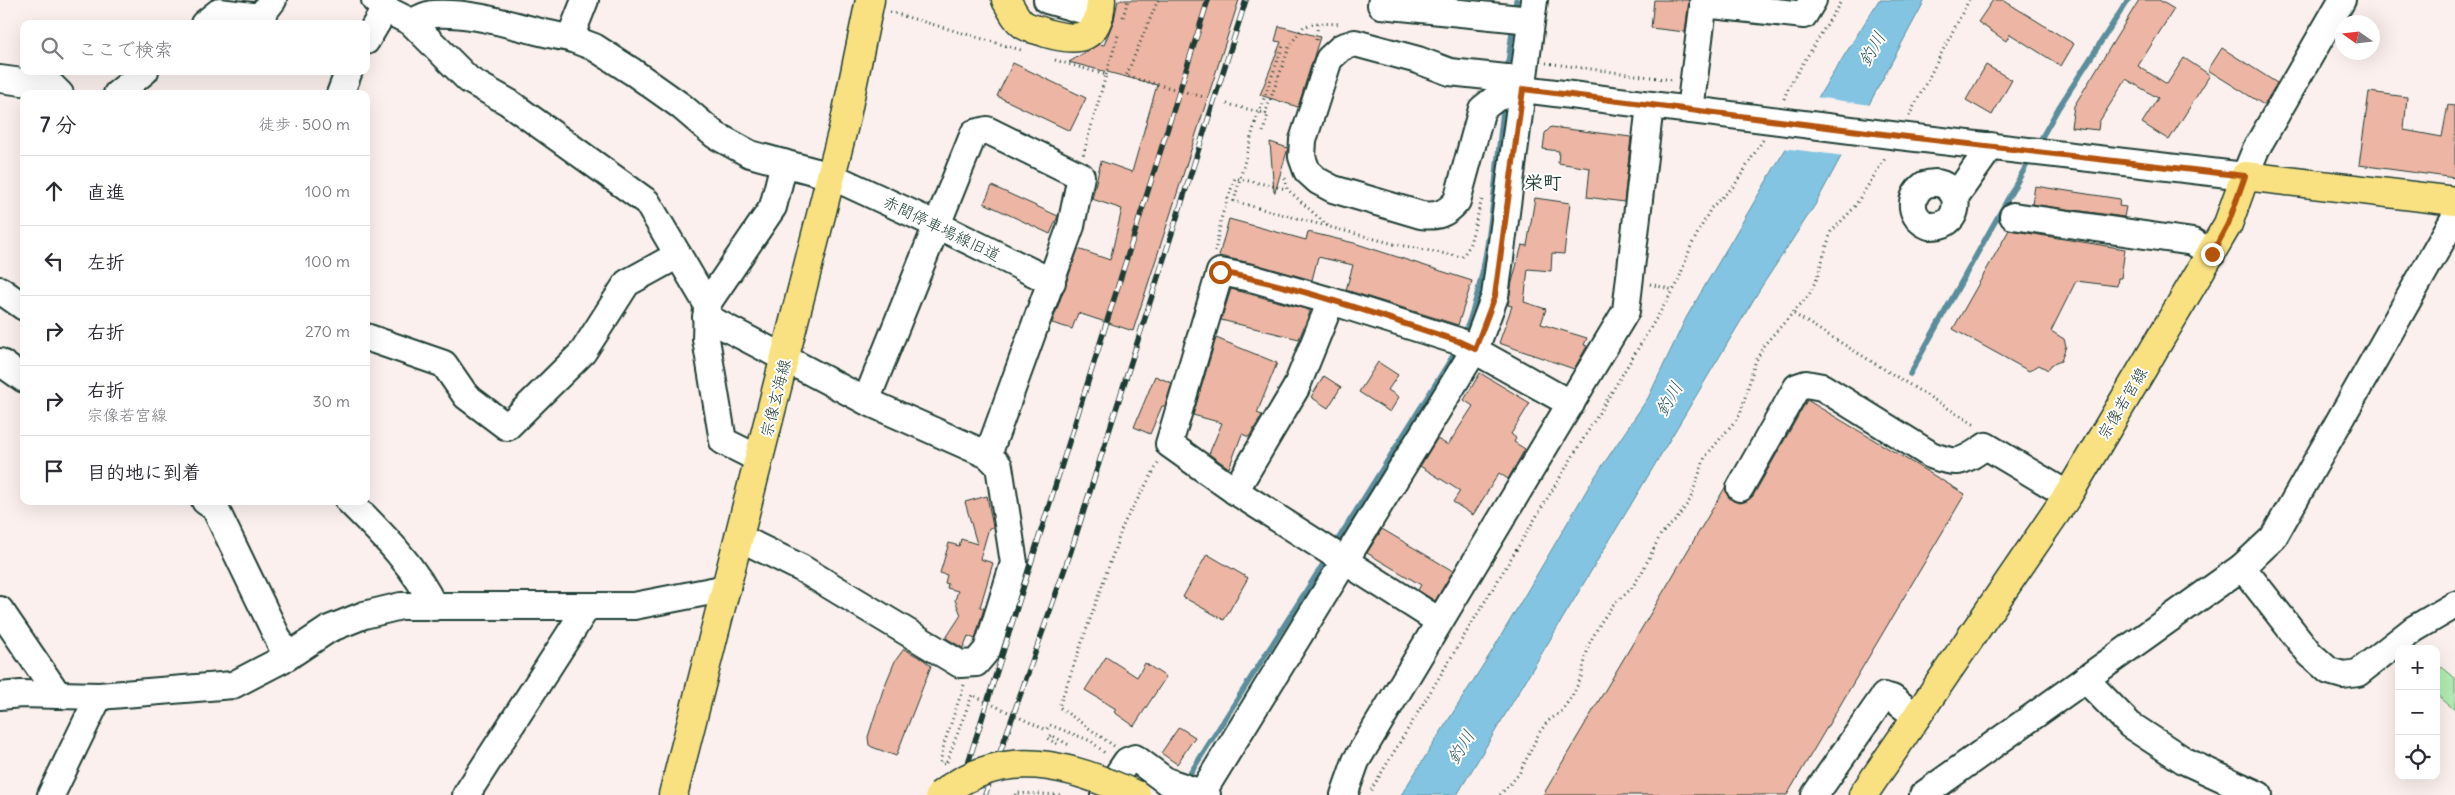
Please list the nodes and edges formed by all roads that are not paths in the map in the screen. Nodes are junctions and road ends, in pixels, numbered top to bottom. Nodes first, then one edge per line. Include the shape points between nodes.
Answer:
1 (273, 0) edge
2 (585, 0) edge
3 (1047, 0) edge
4 (1382, 0) edge
5 (1813, 0) edge
6 (2342, 0) edge
7 (1009, 1) edge
8 (1704, 2) edge
9 (380, 5) edge
10 (879, 6) edge
11 (1532, 10) edge
12 (1111, 15) edge
13 (209, 20) edge
14 (411, 22) junction
15 (370, 31) edge
16 (570, 38) junction
17 (140, 75) edge
18 (347, 75) edge
19 (0, 79) edge
20 (1523, 89) junction
21 (56, 90) edge
22 (122, 90) edge
23 (342, 90) edge
24 (1650, 105) junction
25 (1690, 110) junction
26 (1991, 146) junction
27 (784, 163) junction
28 (831, 176) junction
29 (2245, 176) junction
30 (1955, 198) dead end
31 (2455, 202) edge
32 (2013, 216) dead end
33 (2455, 217) edge
34 (937, 225) junction
35 (2212, 254) junction
36 (678, 255) junction
37 (1052, 282) junction
38 (0, 290) edge
39 (1331, 300) junction
40 (20, 304) edge
41 (706, 310) junction
42 (370, 337) edge
43 (1475, 349) junction
44 (786, 357) junction
45 (0, 362) edge
46 (20, 376) edge
47 (866, 401) junction
48 (1571, 404) junction
49 (988, 455) junction
50 (759, 459) junction
51 (1740, 488) dead end
52 (1235, 491) junction
53 (2068, 495) junction
54 (211, 505) edge
55 (353, 505) edge
56 (740, 538) junction
57 (1347, 561) junction
58 (2242, 567) junction
59 (727, 588) junction
60 (2455, 605) edge
61 (434, 607) junction
62 (587, 607) junction
63 (0, 610) edge
64 (1439, 620) junction
65 (287, 657) junction
66 (2085, 679) junction
67 (58, 695) junction
68 (0, 696) edge
69 (99, 696) junction
70 (1917, 716) junction
71 (1204, 794) edge
72 (51, 795) edge
73 (466, 795) edge
74 (673, 795) edge
75 (940, 795) edge
76 (1104, 795) edge
77 (1136, 795) edge
78 (1344, 795) edge
79 (1815, 795) edge
80 (1862, 795) edge
81 (1923, 795) edge
82 (2259, 795) edge

1 - 13 street via 260,17 219,12
2 - 16 street
3 - 12 street
4 - 11 street via 1381,5
5 - 8 street via 1804,15
6 - 29 street via 2256,149
7 - 12 main road via 1024,26 1060,37 1076,39 1088,35
8 - 25 street
9 - 14 street
9 - 15 street
10 - 28 main road, 宗像玄海線
11 - 20 street
14 - 16 street, 赤間停車場線旧道 via 432,14 472,14
14 - 36 street via 469,80 508,102 647,202
16 - 27 street, 赤間停車場線旧道 via 594,47 633,72 715,135 750,154
17 - 22 street
18 - 23 street
19 - 21 street via 52,86
20 - 20 street via 1496,98 1482,109 1457,201 1448,211 1434,217 1333,189 1307,171 1302,156 1303,140 1329,59 1342,47 1355,43 1450,72 1506,78
20 - 24 street
20 - 43 street via 1495,296
24 - 25 street
24 - 48 street via 1626,311
25 - 26 street
26 - 29 street
26 - 30 street
27 - 28 street, 赤間停車場線旧道
27 - 41 street via 774,207
28 - 34 street, 赤間停車場線旧道
28 - 44 main road, 宗像玄海線
29 - 31 main road
29 - 35 main road, 宗像若宮線 via 2228,224
32 - 35 street via 2193,242
33 - 58 street via 2273,538
34 - 37 street, 赤間停車場線旧道
34 - 37 street via 974,132 987,130 1081,176 1071,226
34 - 47 street
35 - 53 main road, 宗像若宮線
36 - 41 street
36 - 42 street via 628,284 583,352 507,426 466,396 444,364
37 - 49 street
38 - 40 street
39 - 43 street
39 - 52 street via 1296,388
39 - 52 street via 1220,272 1169,444
41 - 44 street
41 - 50 street via 706,339 723,441
43 - 48 street
43 - 57 street
44 - 47 street
44 - 50 main road, 宗像玄海線
45 - 46 street
47 - 49 street
48 - 64 street
49 - 56 street via 999,466 1014,563 987,650 976,663 964,664 801,568
50 - 56 main road, 宗像玄海線
51 - 53 street via 1797,387 1806,384 1822,387 1931,455 1950,462 1966,460 1983,437
52 - 57 street
53 - 70 main road, 宗像若宮線
54 - 65 street
55 - 61 street via 425,586
56 - 59 main road, 宗像玄海線
57 - 64 street
57 - 71 street
58 - 60 street via 2310,654 2330,671 2343,675 2358,673 2414,629
58 - 66 street
59 - 62 street via 634,606
59 - 74 main road, 宗像玄海線
61 - 62 street
61 - 65 street via 401,606 364,615 329,629
62 - 73 street
63 - 67 street
64 - 78 street via 1356,761
65 - 69 street via 233,684
66 - 81 street
66 - 82 street via 2130,725 2185,762
67 - 68 street
67 - 69 street
69 - 72 street
70 - 79 street via 1884,696
70 - 80 main road, 宗像若宮線
71 - 76 street via 1166,781 1136,758 1127,761
75 - 77 main road, bridge via 974,776 1022,764 1048,764 1084,773

